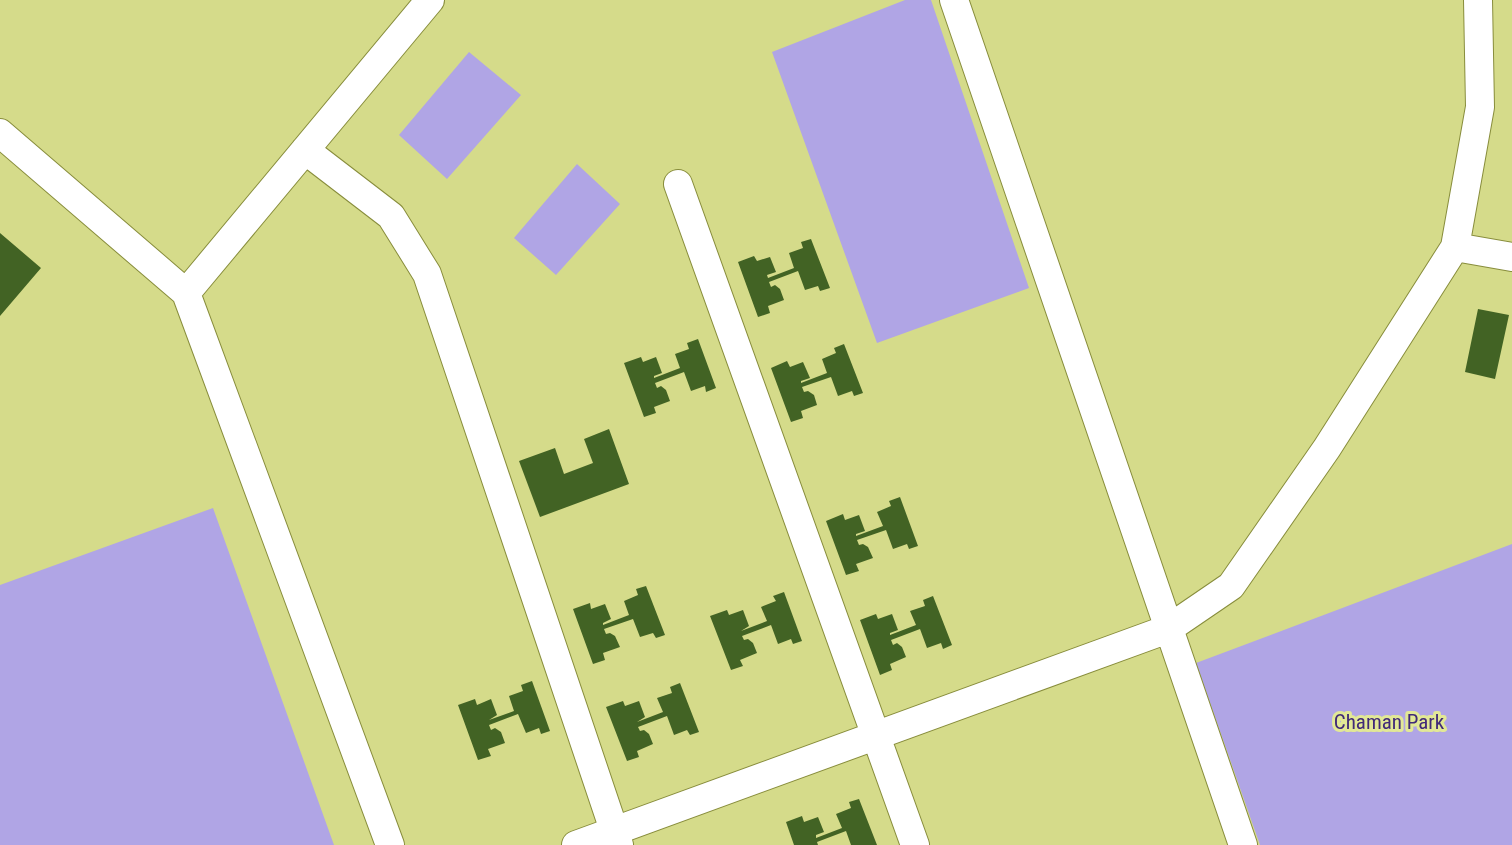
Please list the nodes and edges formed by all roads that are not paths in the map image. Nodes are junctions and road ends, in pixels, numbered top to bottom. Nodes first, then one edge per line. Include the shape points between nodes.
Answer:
1 (430, 0) edge
2 (954, 0) edge
3 (1478, 0) edge
4 (0, 133) edge
5 (305, 150) junction
6 (678, 184) dead end
7 (1455, 247) junction
8 (1512, 257) edge
9 (186, 293) junction
10 (1168, 629) junction
11 (876, 737) junction
12 (617, 838) edge
13 (390, 845) edge
14 (576, 845) edge
15 (915, 845) edge
16 (1243, 845) edge

1 - 5 street
2 - 10 street
3 - 7 street via 1480,107
4 - 9 street
5 - 9 street
5 - 12 street via 391,216 427,274
6 - 11 street
7 - 8 street
7 - 10 street via 1328,448 1231,586
9 - 13 street
10 - 11 street
10 - 16 street
11 - 12 street
11 - 15 street
12 - 14 street

